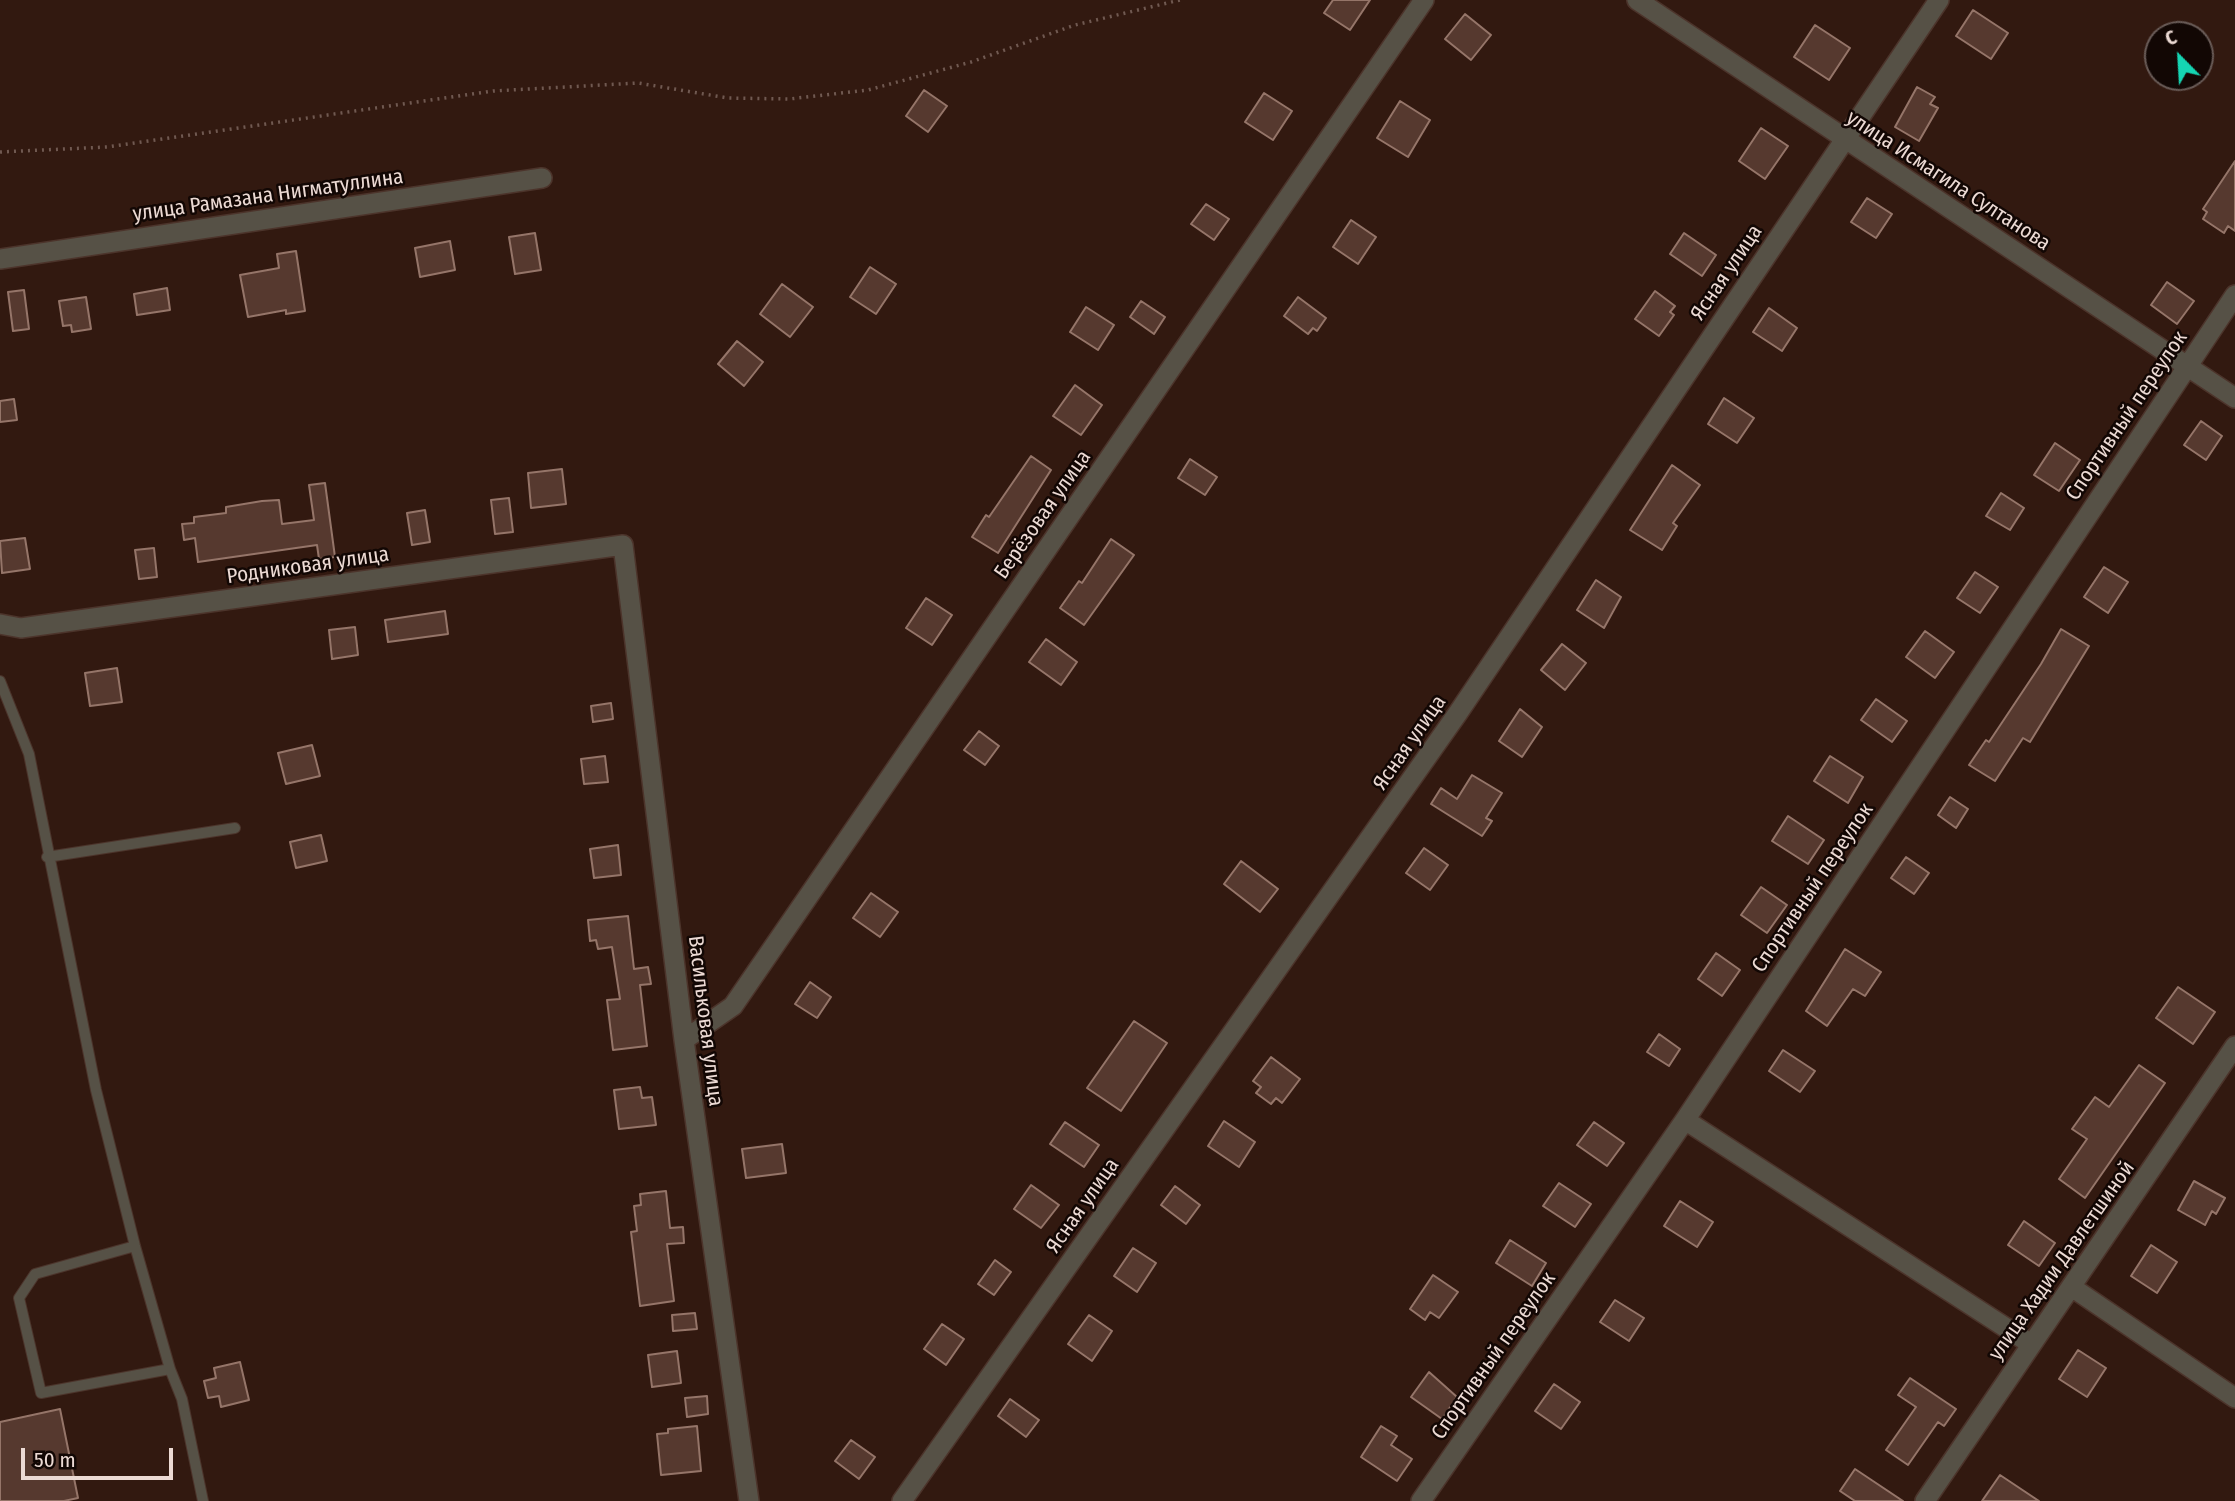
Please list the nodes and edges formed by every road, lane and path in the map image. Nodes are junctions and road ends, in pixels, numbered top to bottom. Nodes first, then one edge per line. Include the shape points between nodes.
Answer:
1 (1180, 0) edge
2 (1424, 0) edge
3 (1637, 0) edge
4 (1940, 0) edge
5 (1844, 139) junction
6 (0, 152) edge
7 (542, 178) dead end
8 (0, 259) edge
9 (2235, 295) edge
10 (2188, 366) junction
11 (2235, 398) edge
12 (623, 545) joint
13 (0, 624) edge
14 (0, 681) edge
15 (235, 828) dead end
16 (47, 857) junction
17 (684, 1040) junction
18 (2235, 1046) edge
19 (1685, 1120) junction
20 (135, 1246) junction
21 (2073, 1288) junction
22 (2031, 1344) junction
23 (170, 1369) junction
24 (2235, 1398) edge
25 (203, 1501) edge
26 (750, 1501) edge
27 (902, 1501) edge
28 (1421, 1501) edge
29 (1925, 1501) edge

1 - 6 path via 1075,25 971,62 868,90 789,99 728,99 638,83 493,91 107,147
2 - 17 street, Берёзовая улица via 733,1006
3 - 5 street, улица Исмагила Султанова
4 - 5 street, Ясная улица
5 - 10 street, улица Исмагила Султанова
5 - 27 street, Ясная улица via 1458,713
7 - 8 street, улица Рамазана Нигматуллина
9 - 10 street, Спортивный переулок
10 - 11 street, улица Исмагила Султанова
10 - 19 street, Спортивный переулок
12 - 13 street, Родниковая улица via 22,628
12 - 17 street, Васильковая улица
14 - 16 lane via 29,754
15 - 16 lane
16 - 20 lane via 96,1090
17 - 26 street, Васильковая улица
18 - 21 street, улица Хадии Давлетшиной
19 - 22 street
19 - 28 street, Спортивный переулок
20 - 23 lane
20 - 23 lane via 35,1273 19,1298 41,1393
21 - 22 street, улица Хадии Давлетшиной
21 - 24 street
22 - 29 street, улица Хадии Давлетшиной
23 - 25 lane via 182,1399

